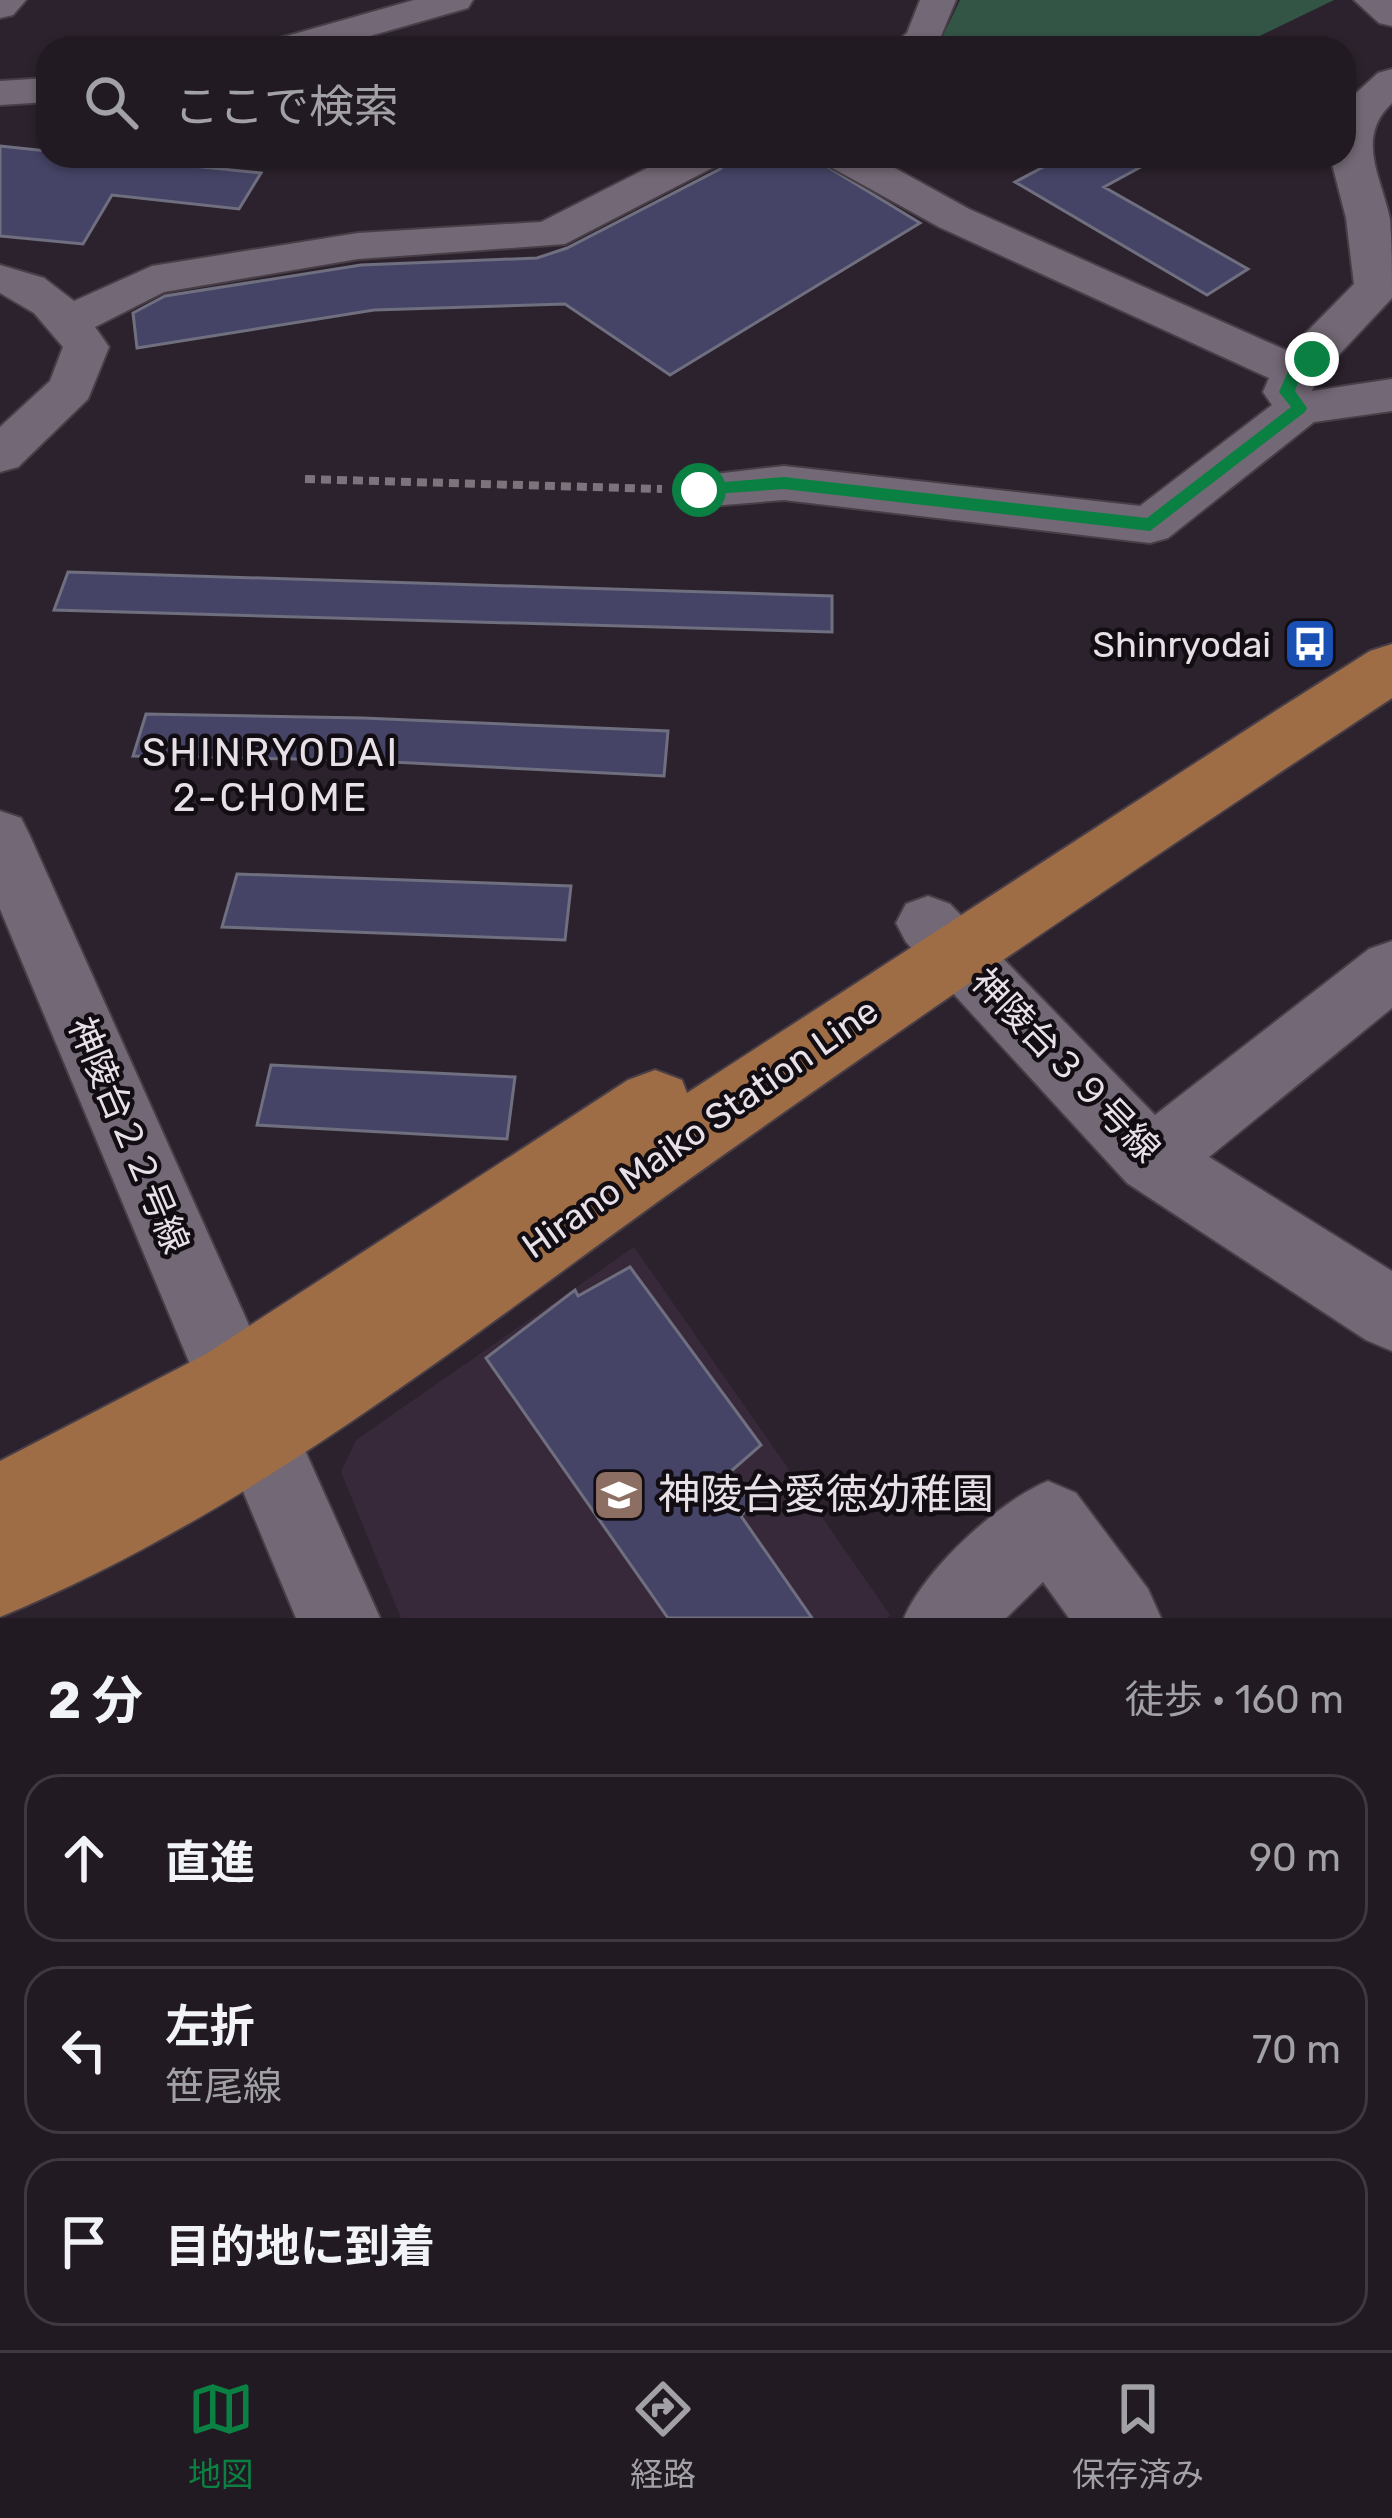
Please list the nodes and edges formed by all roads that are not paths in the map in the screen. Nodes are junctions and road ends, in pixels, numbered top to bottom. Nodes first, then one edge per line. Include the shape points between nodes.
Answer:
1 (8, 0) edge
2 (455, 0) edge
3 (938, 0) edge
4 (1372, 0) edge
5 (0, 8) edge
6 (1392, 15) edge
7 (328, 36) edge
8 (925, 36) edge
9 (1392, 81) edge
10 (36, 91) edge
11 (0, 93) edge
12 (1356, 119) edge
13 (680, 168) edge
14 (864, 168) edge
15 (1354, 168) edge
16 (0, 279) edge
17 (68, 322) junction
18 (1297, 390) junction
19 (1392, 395) edge
20 (1392, 437) edge
21 (0, 455) edge
22 (699, 490) road end
23 (1392, 626) edge
24 (1392, 668) edge
25 (0, 836) edge
26 (942, 937) junction
27 (1376, 1004) edge
28 (1152, 1160) junction
29 (1392, 1313) edge
30 (247, 1409) junction
31 (0, 1508) edge
32 (0, 1572) edge
33 (338, 1618) edge
34 (946, 1618) edge
35 (1119, 1618) edge

1 - 5 street
2 - 7 street
3 - 8 street
4 - 6 street
9 - 12 street
10 - 11 street
13 - 17 street via 550,235 358,246 152,280
14 - 18 street
15 - 18 street via 1377,287
16 - 17 street via 55,303
17 - 21 street via 86,347 71,388
18 - 19 street
18 - 20 street via 1341,425
18 - 22 street via 1150,525 784,483
23 - 26 main road, Hirano Maiko Station Line
24 - 26 main road, Hirano Maiko Station Line
25 - 30 street, 神陵台２２号線
26 - 28 street, 神陵台３９号線
26 - 30 main road, Hirano Maiko Station Line
27 - 28 street
28 - 29 street, 神陵台３９号線
30 - 31 main road, Hirano Maiko Station Line
30 - 32 main road, Hirano Maiko Station Line via 104,1526
30 - 33 street, 神陵台２２号線
34 - 35 street via 1048,1521

